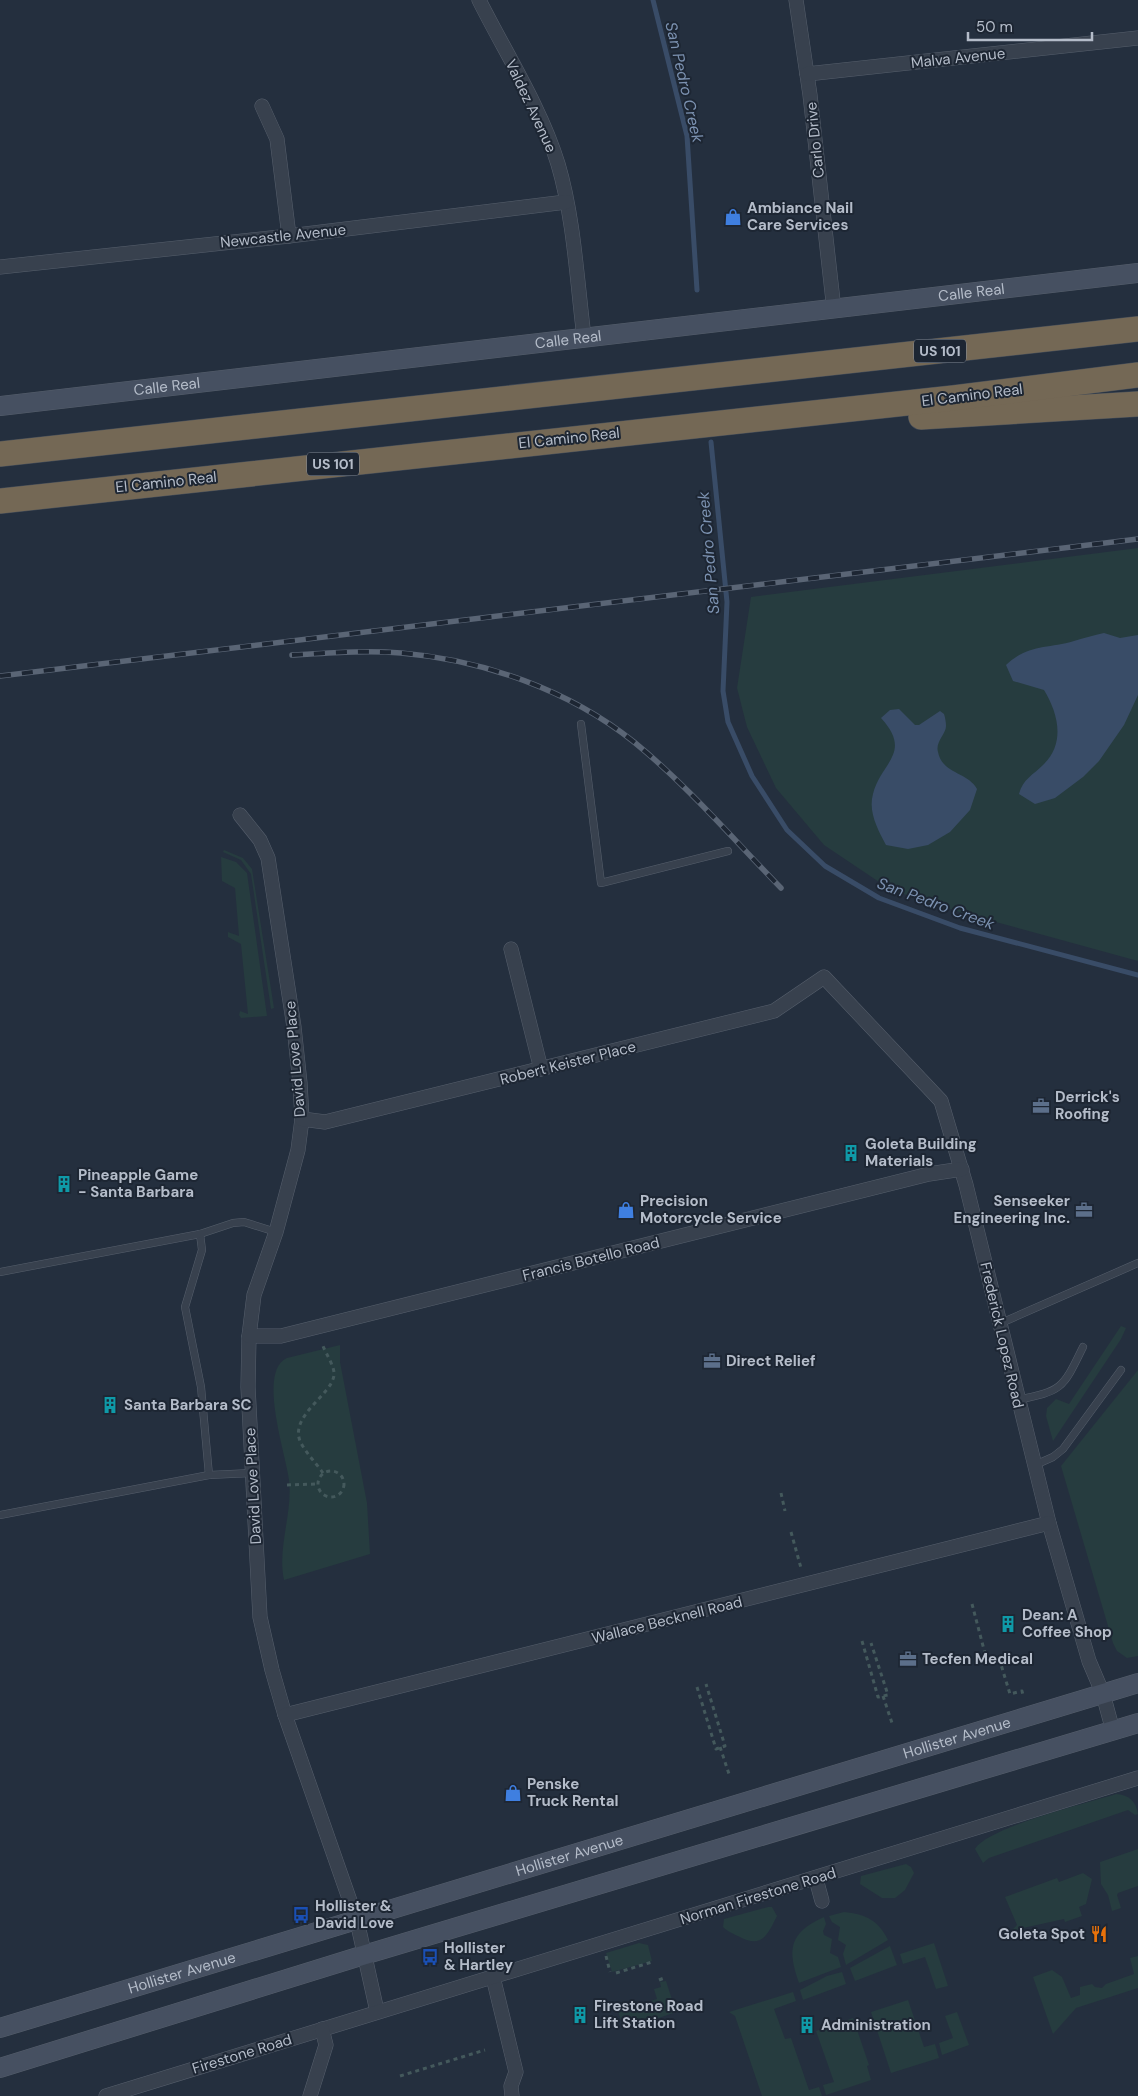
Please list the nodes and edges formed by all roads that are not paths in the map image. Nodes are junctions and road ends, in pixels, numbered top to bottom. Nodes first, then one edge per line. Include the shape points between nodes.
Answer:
1 (479, 0) edge
2 (796, 0) edge
3 (1138, 38) edge
4 (807, 74) junction
5 (262, 106) dead end
6 (566, 202) junction
7 (289, 236) junction
8 (0, 267) edge
9 (1138, 273) edge
10 (834, 310) junction
11 (1138, 329) edge
12 (584, 336) junction
13 (1138, 374) edge
14 (1138, 404) edge
15 (0, 406) edge
16 (836, 410) junction
17 (0, 454) edge
18 (0, 500) edge
19 (581, 724) dead end
20 (240, 815) dead end
21 (728, 851) dead end
22 (510, 949) dead end
23 (824, 977) joint
24 (542, 1069) junction
25 (302, 1119) junction
26 (962, 1169) junction
27 (276, 1232) junction
28 (200, 1234) junction
29 (1138, 1263) edge
30 (0, 1272) edge
31 (1001, 1323) junction
32 (248, 1336) junction
33 (1083, 1347) dead end
34 (1121, 1370) dead end
35 (1017, 1400) junction
36 (1034, 1465) junction
37 (252, 1473) junction
38 (209, 1475) junction
39 (0, 1515) edge
40 (1049, 1523) junction
41 (1138, 1683) edge
42 (1103, 1694) junction
43 (285, 1715) junction
44 (1138, 1723) edge
45 (1113, 1732) junction
46 (1138, 1778) edge
47 (816, 1879) junction
48 (822, 1901) dead end
49 (356, 1921) junction
50 (364, 1955) junction
51 (493, 1977) junction
52 (377, 2011) junction
53 (0, 2028) edge
54 (322, 2029) junction
55 (0, 2068) edge
56 (106, 2096) edge
57 (310, 2096) edge
58 (512, 2096) edge

1 - 6 street, Valdez Avenue via 543,126 558,164
2 - 4 street, Carlo Drive
3 - 4 street, Malva Avenue
4 - 10 street, Carlo Drive
5 - 7 street via 278,139
6 - 7 street, Newcastle Avenue
6 - 12 street, Valdez Avenue
7 - 8 street, Newcastle Avenue
9 - 10 main road, Calle Real
10 - 12 main road, Calle Real
11 - 17 highway, US 101
12 - 15 main road, Calle Real
13 - 16 highway, El Camino Real / US 101
14 - 16 highway via 904,417
16 - 18 highway, El Camino Real / US 101
19 - 21 lane via 600,883
20 - 25 street, David Love Place via 260,840 268,858 294,1027
22 - 24 street
23 - 24 street, Robert Keister Place via 774,1011
23 - 26 street, Frederick Lopez Road via 941,1101
24 - 25 street, Robert Keister Place via 325,1122
25 - 27 street, David Love Place via 298,1150
26 - 31 street, Frederick Lopez Road
26 - 32 street, Francis Botello Road via 930,1174 281,1336
27 - 28 lane via 244,1222
27 - 32 street, David Love Place via 254,1295
28 - 30 lane
28 - 38 lane via 202,1250 185,1308 201,1387
29 - 31 lane
31 - 35 street, Frederick Lopez Road
32 - 37 street, David Love Place
33 - 35 lane via 1060,1387
34 - 36 lane via 1062,1449
35 - 36 street, Frederick Lopez Road
36 - 40 street, Frederick Lopez Road
37 - 38 lane
37 - 43 street, David Love Place via 260,1617
38 - 39 lane
40 - 42 street, Frederick Lopez Road via 1089,1661
40 - 43 street, Wallace Becknell Road
41 - 42 main road, Hollister Avenue
42 - 45 street, Frederick Lopez Road
42 - 49 main road, Hollister Avenue
43 - 49 street, David Love Place
44 - 45 main road
45 - 50 main road
46 - 47 street, Norman Firestone Road
47 - 48 street
47 - 51 street, Norman Firestone Road
49 - 50 street, David Love Place
49 - 53 main road, Hollister Avenue
50 - 52 street, David Love Place
50 - 55 main road
51 - 52 street, Norman Firestone Road
51 - 58 street via 516,2072 510,2086
52 - 54 street, Firestone Road
54 - 56 street, Firestone Road
54 - 57 street via 326,2045

